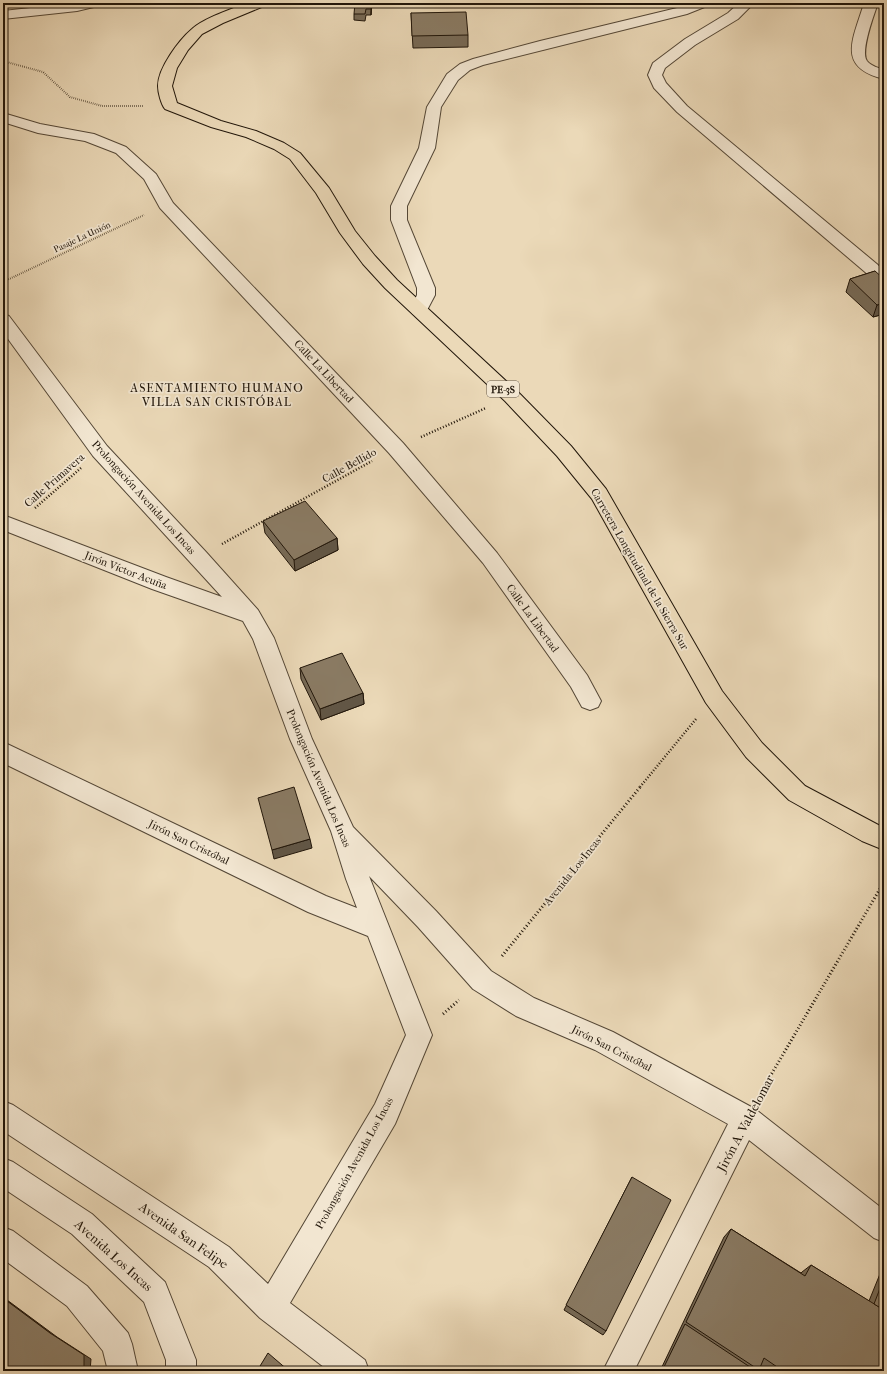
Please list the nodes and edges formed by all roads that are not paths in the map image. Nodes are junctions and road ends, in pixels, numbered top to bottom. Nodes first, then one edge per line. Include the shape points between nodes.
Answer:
1 (93, 3) edge
2 (259, 3) edge
3 (702, 3) edge
4 (747, 3) edge
5 (872, 3) edge
6 (3, 15) edge
7 (884, 75) edge
8 (3, 117) edge
9 (884, 279) edge
10 (419, 310) junction
11 (3, 320) edge
12 (8, 524) edge
13 (251, 616) junction
14 (590, 701) dead end
15 (3, 752) edge
16 (343, 831) junction
17 (884, 839) edge
18 (378, 928) junction
19 (3, 1115) edge
20 (745, 1119) junction
21 (3, 1172) edge
22 (884, 1228) edge
23 (3, 1241) edge
24 (271, 1307) junction
25 (123, 1371) edge
26 (181, 1371) edge
27 (354, 1371) edge
28 (618, 1371) edge

1 - 6 street
2 - 10 highway, Carretera Longitudinal de la Sierra Sur / PE-3S via 197,31 182,48 170,68 165,86 170,106 258,137 295,156 319,186 348,233 369,260
3 - 10 street via 682,11 478,62 465,67 452,77 434,107 428,148 398,212 426,288 426,295
4 - 9 street via 734,16 690,42 658,66 655,75 659,85 722,144
5 - 7 street via 858,51 860,61
8 - 14 street, Calle La Libertad via 38,128 89,136 121,150 150,177 166,205 396,448 490,558
10 - 17 highway, Carretera Longitudinal de la Sierra Sur / PE-3S via 512,397 564,451 599,494 714,697 754,750 797,793 870,834
11 - 13 street, Prolongación Avenida Los Incas via 100,450
12 - 13 street, Jirón Víctor Acuña
13 - 16 street, Prolongación Avenida Los Incas via 263,638 301,739
15 - 18 street, Jirón San Cristóbal via 317,904
16 - 18 street, Prolongación Avenida Los Incas via 358,879
16 - 20 street, Jirón San Cristóbal via 428,919 482,980 525,1007 604,1041
18 - 24 street, Prolongación Avenida Los Incas via 419,1035 385,1114
19 - 24 street, Avenida San Felipe via 219,1257
20 - 22 street, Jirón San Cristóbal
20 - 28 street, Jirón A. Valdelomar
21 - 26 street, Avenida Los Incas via 82,1224 155,1292 180,1360
23 - 25 street via 76,1296 117,1344
24 - 27 street, Avenida San Felipe

